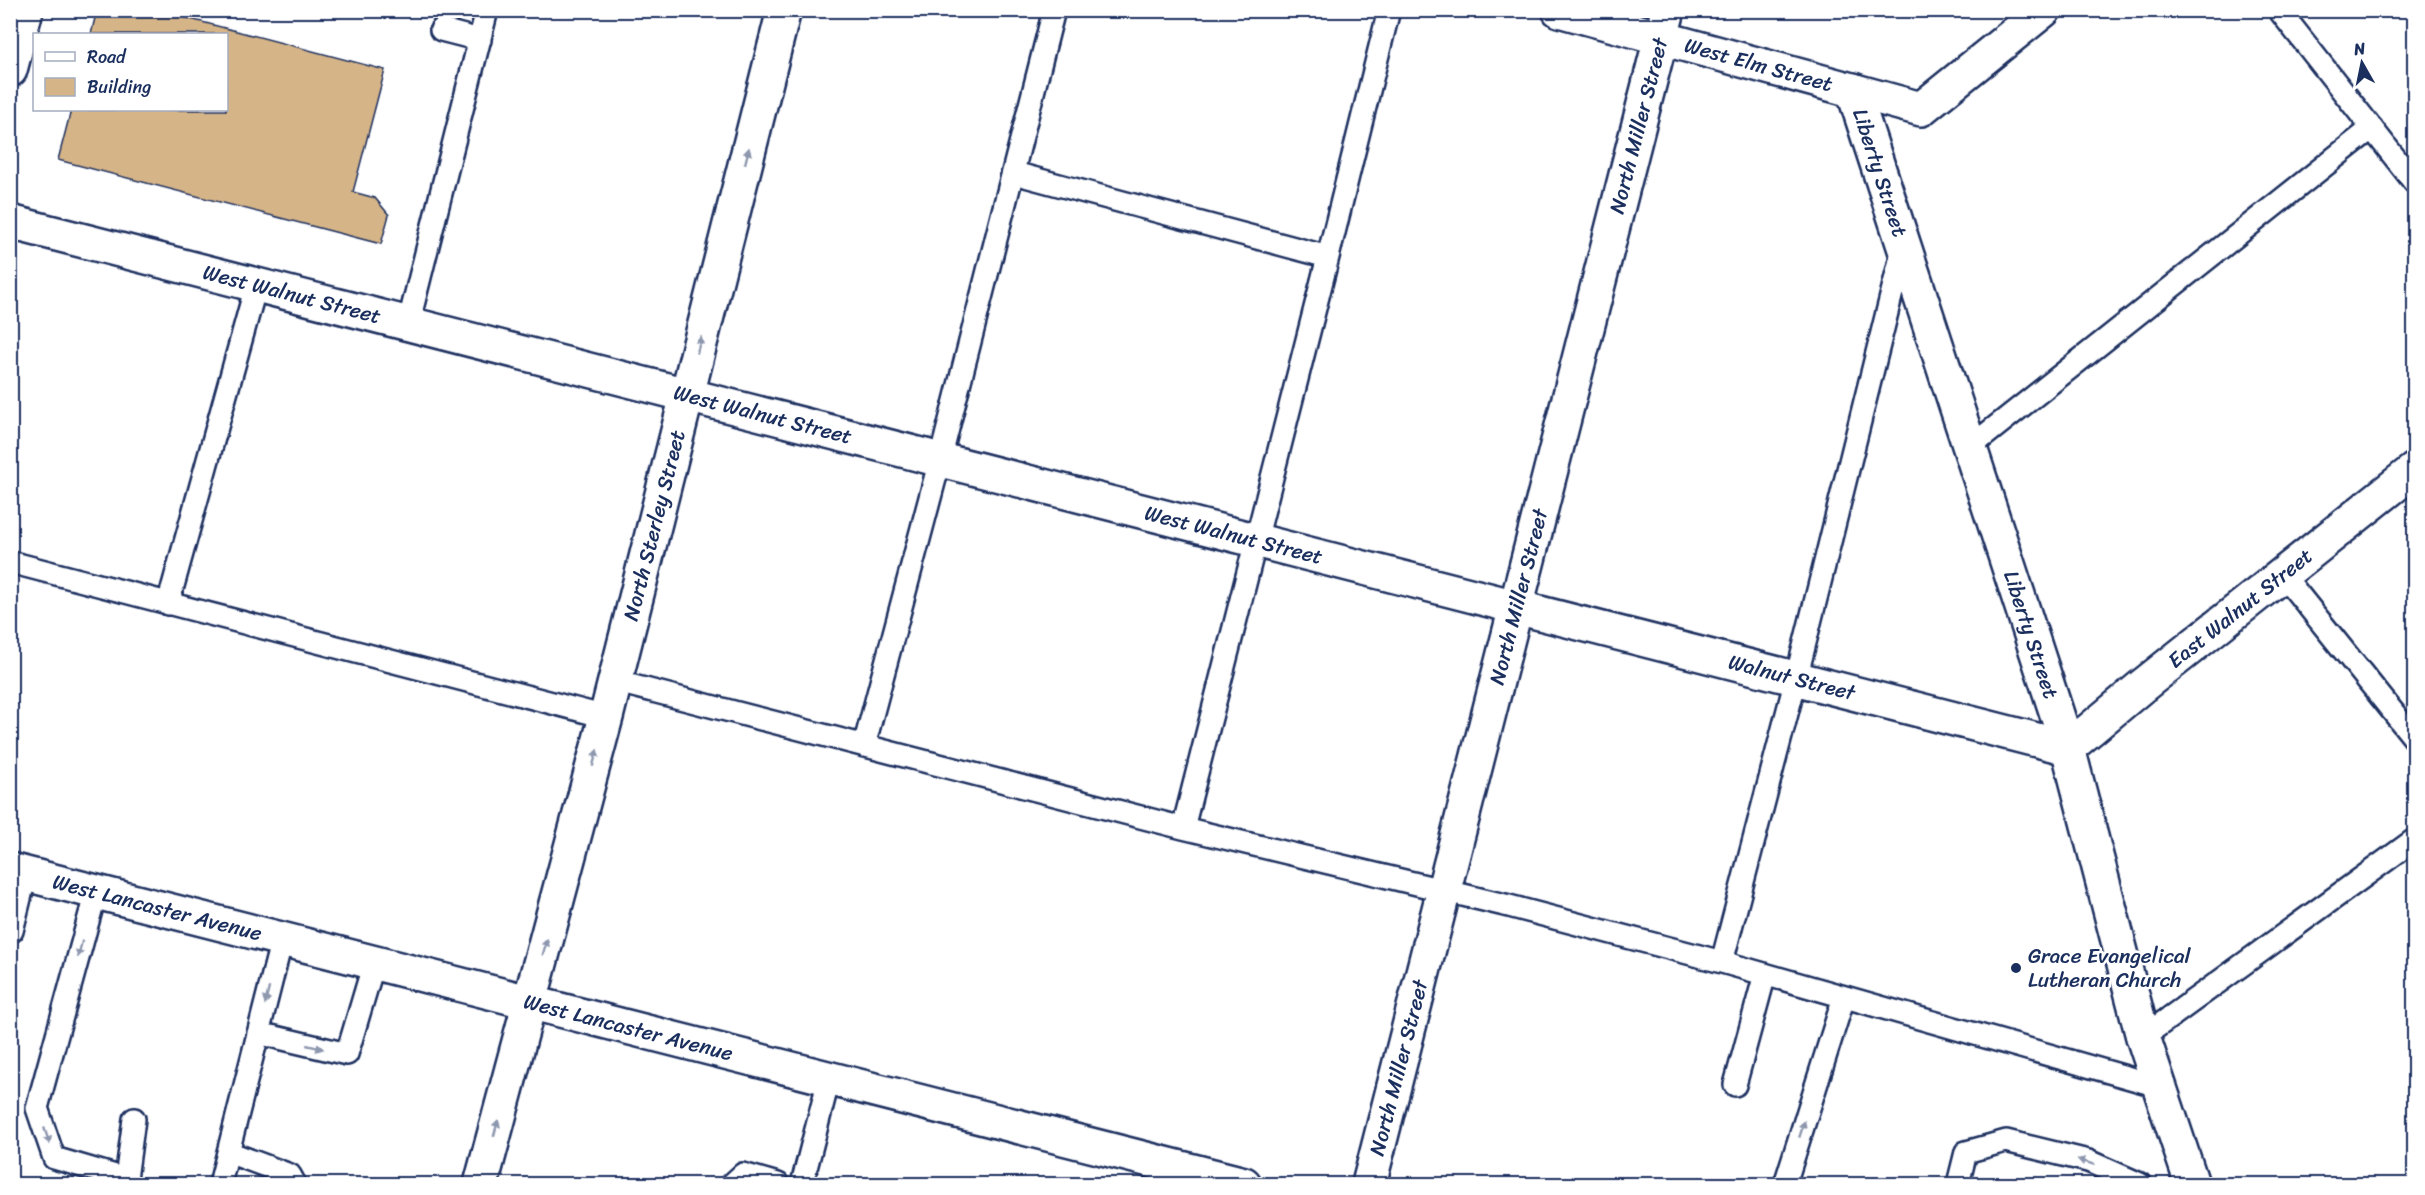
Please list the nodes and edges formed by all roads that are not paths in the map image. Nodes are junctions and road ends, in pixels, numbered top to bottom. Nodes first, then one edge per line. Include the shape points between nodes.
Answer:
1 (26, 10) edge
2 (487, 10) edge
3 (784, 10) edge
4 (1054, 10) edge
5 (1389, 10) edge
6 (1559, 10) edge
7 (2044, 10) edge
8 (2278, 10) edge
9 (1665, 24) edge
10 (441, 30) dead end
11 (480, 40) junction
12 (10, 70) edge
13 (1853, 90) junction
14 (2372, 128) junction
15 (1014, 174) junction
16 (2415, 182) edge
17 (10, 222) edge
18 (1904, 245) junction
19 (1328, 257) junction
20 (256, 286) junction
21 (408, 325) junction
22 (686, 395) junction
23 (1970, 448) junction
24 (940, 460) junction
25 (2415, 470) edge
26 (1256, 541) junction
27 (10, 562) edge
28 (2283, 575) junction
29 (168, 604) junction
30 (1516, 606) junction
31 (1796, 679) junction
32 (614, 681) junction
33 (606, 717) junction
34 (2415, 738) edge
35 (864, 746) junction
36 (2068, 748) junction
37 (1183, 828) junction
38 (2415, 840) edge
39 (18, 872) edge
40 (1444, 891) junction
41 (96, 892) junction
42 (11, 933) edge
43 (282, 939) junction
44 (1722, 962) junction
45 (374, 963) junction
46 (1766, 974) junction
47 (1844, 997) junction
48 (529, 1003) junction
49 (258, 1033) junction
50 (2143, 1037) junction
51 (830, 1079) junction
52 (1735, 1085) dead end
53 (2158, 1086) junction
54 (134, 1119) dead end
55 (228, 1152) junction
56 (86, 1176) edge
57 (220, 1185) edge
58 (295, 1185) edge
59 (481, 1185) edge
60 (732, 1185) edge
61 (778, 1185) edge
62 (802, 1185) edge
63 (1244, 1185) edge
64 (1369, 1185) edge
65 (1785, 1185) edge
66 (1958, 1185) edge
67 (2140, 1185) edge
68 (2192, 1185) edge

1 - 12 street
2 - 11 lane
22 -> 3 street, North Sterley Street
4 - 15 lane
5 - 19 lane
6 - 9 street, West Elm Street
7 - 13 street, West Elm Street via 1921,108
8 - 14 lane
9 - 13 street, West Elm Street
9 - 30 street, North Miller Street
10 - 11 lane
11 - 21 lane
13 - 18 street, Liberty Street
14 - 16 lane
14 - 23 lane
15 - 19 lane
15 - 24 lane
17 - 20 street, West Walnut Street
18 - 23 street, Liberty Street
18 - 31 lane
19 - 26 lane
20 - 21 street, West Walnut Street
20 - 29 lane
21 - 22 street, West Walnut Street
22 - 24 street, West Walnut Street
22 - 32 street, North Sterley Street
23 - 36 street, Liberty Street
24 - 26 street, West Walnut Street
24 - 35 lane
25 - 28 street, East Walnut Street
26 - 30 street, West Walnut Street
26 - 37 lane
27 - 29 lane
28 - 34 lane
28 - 36 street, East Walnut Street
29 - 33 lane
30 - 31 street, Walnut Street
30 - 40 street, North Miller Street
31 - 36 street, Walnut Street
31 - 44 lane
32 - 33 street, North Sterley Street
32 - 35 lane
48 -> 33 street, North Sterley Street
35 - 37 lane
36 - 50 street, Liberty Street
37 - 40 lane
38 - 50 lane
39 - 41 street, West Lancaster Avenue
39 - 42 lane
40 - 44 lane
40 - 64 street, North Miller Street
41 - 43 street, West Lancaster Avenue
41 -> 56 lane via 37,1108 54,1158
43 - 45 street, West Lancaster Avenue
43 -> 49 lane
44 - 46 lane
45 - 48 street, West Lancaster Avenue
49 -> 45 lane via 347,1054
46 - 47 lane
46 - 52 lane
47 - 53 lane
65 -> 47 lane
48 - 51 street, West Lancaster Avenue
59 -> 48 street, North Sterley Street
49 - 55 lane
50 - 53 street, Liberty Street
51 - 62 lane
51 - 63 street, West Lancaster Avenue
53 - 68 street, Liberty Street
54 - 56 lane via 126,1179
55 - 57 lane
55 - 58 lane via 290,1175
60 - 61 lane via 743,1174
67 -> 66 lane via 2088,1161 2006,1141 1966,1152

